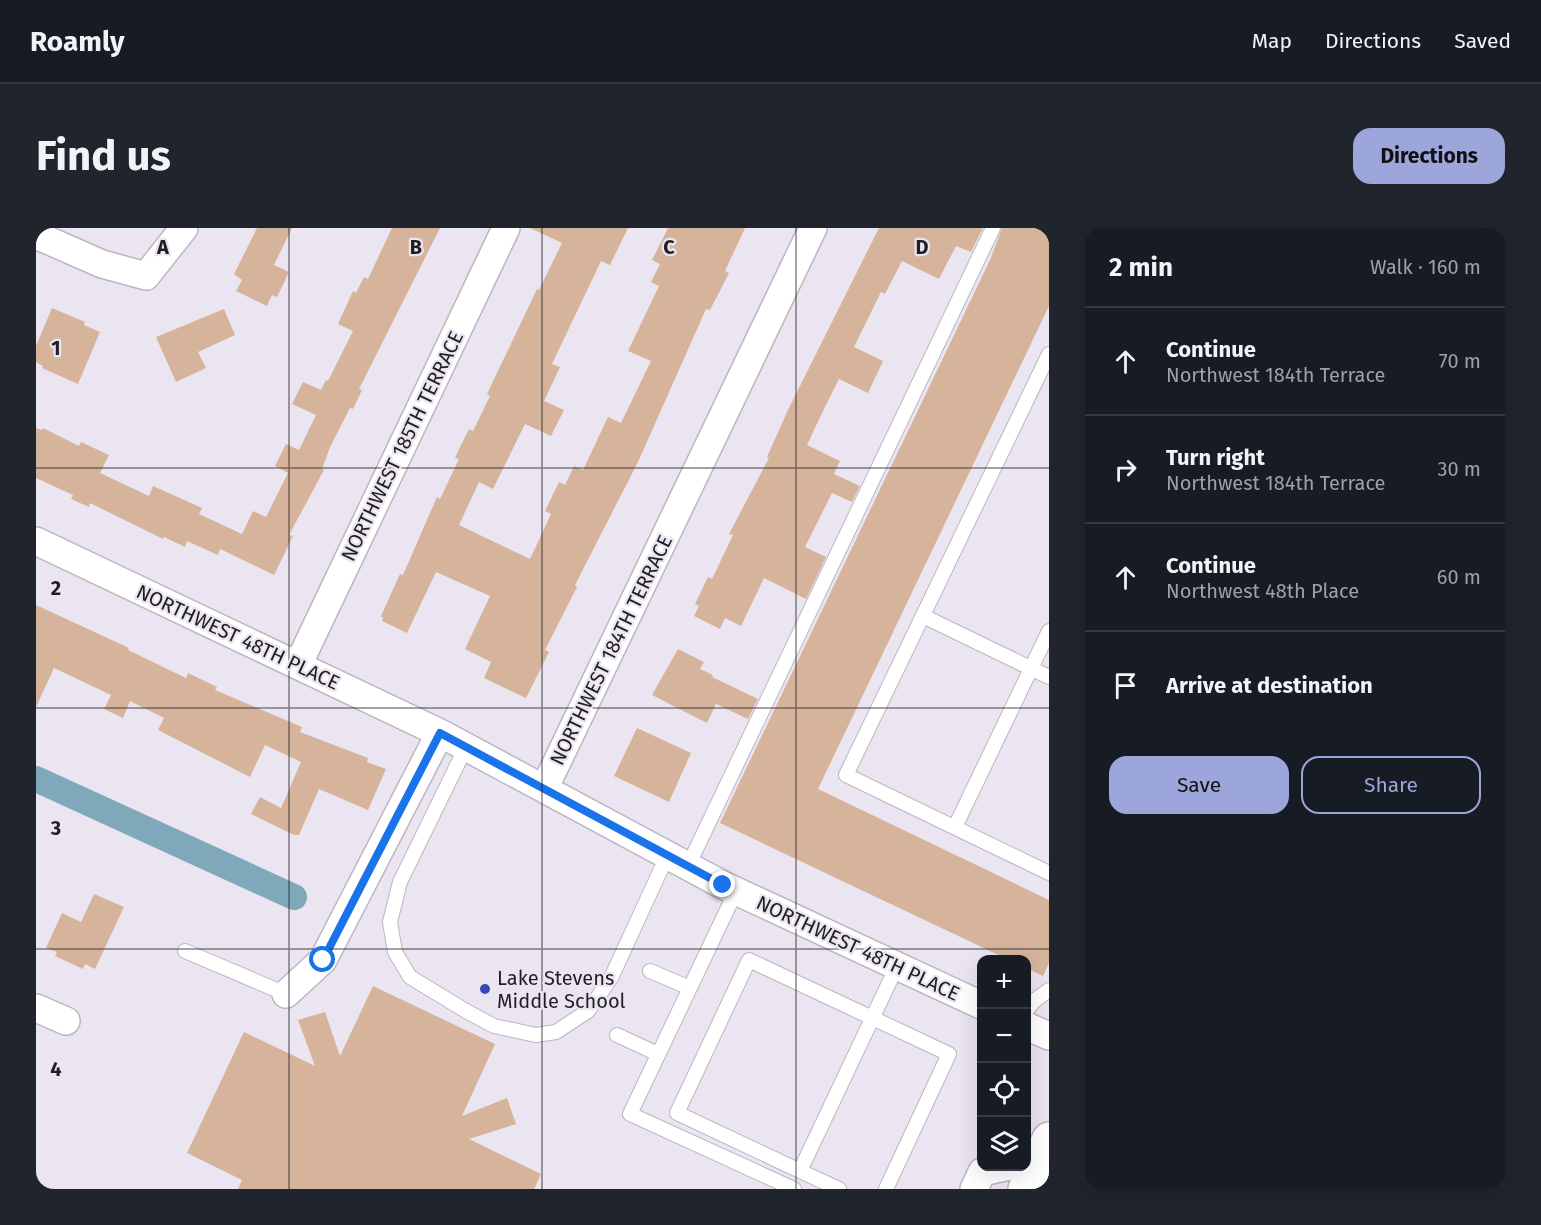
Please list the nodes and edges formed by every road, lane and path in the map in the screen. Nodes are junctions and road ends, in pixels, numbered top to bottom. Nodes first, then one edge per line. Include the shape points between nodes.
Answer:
1 (184, 228) edge
2 (506, 228) edge
3 (813, 228) edge
4 (993, 228) edge
5 (36, 235) edge
6 (1049, 354) edge
7 (36, 542) edge
8 (923, 616) junction
9 (1049, 631) edge
10 (298, 665) junction
11 (1031, 668) junction
12 (1049, 677) edge
13 (440, 733) junction
14 (466, 747) junction
15 (545, 787) junction
16 (955, 827) junction
17 (678, 860) junction
18 (1049, 873) edge
19 (736, 891) junction
20 (185, 951) dead end
21 (897, 966) junction
22 (650, 971) dead end
23 (690, 988) junction
24 (1049, 990) edge
25 (286, 994) joint
26 (977, 1003) edge
27 (36, 1008) edge
28 (1027, 1009) edge
29 (873, 1018) junction
30 (66, 1021) dead end
31 (1031, 1028) edge
32 (617, 1035) dead end
33 (1049, 1036) edge
34 (658, 1054) junction
35 (800, 1171) junction
36 (985, 1171) edge
37 (1028, 1171) edge
38 (794, 1189) edge
39 (839, 1189) edge
40 (885, 1189) edge
41 (974, 1189) edge
42 (1025, 1189) edge

1 - 5 street via 146,276 102,264
2 - 10 street, NORTHWEST 185TH TERRACE
3 - 15 street, NORTHWEST 184TH TERRACE
4 - 17 lane
6 - 8 lane
7 - 10 street, NORTHWEST 48TH PLACE
8 - 11 lane
8 - 16 lane via 846,775
9 - 11 lane
10 - 13 street, NORTHWEST 48TH PLACE
11 - 12 lane
11 - 16 lane
13 - 14 street, NORTHWEST 184TH TERRACE
13 - 25 street via 323,960
14 - 15 street, NORTHWEST 184TH TERRACE
14 - 17 lane via 400,882 390,922 395,952 410,977 494,1026 536,1035 556,1032 588,1011
15 - 17 street, NORTHWEST 48TH PLACE
16 - 18 lane
17 - 19 street, NORTHWEST 48TH PLACE
19 - 21 street, NORTHWEST 48TH PLACE
19 - 23 lane
20 - 25 lane
21 - 26 street, NORTHWEST 48TH PLACE
21 - 29 lane
22 - 23 lane
23 - 34 lane
24 - 28 lane
27 - 30 street
29 - 35 lane
29 - 35 lane via 749,960 677,1113
29 - 40 lane via 949,1054
31 - 33 street
32 - 34 lane
34 - 38 lane via 630,1114
35 - 39 lane
36 - 41 street
37 - 42 main road

